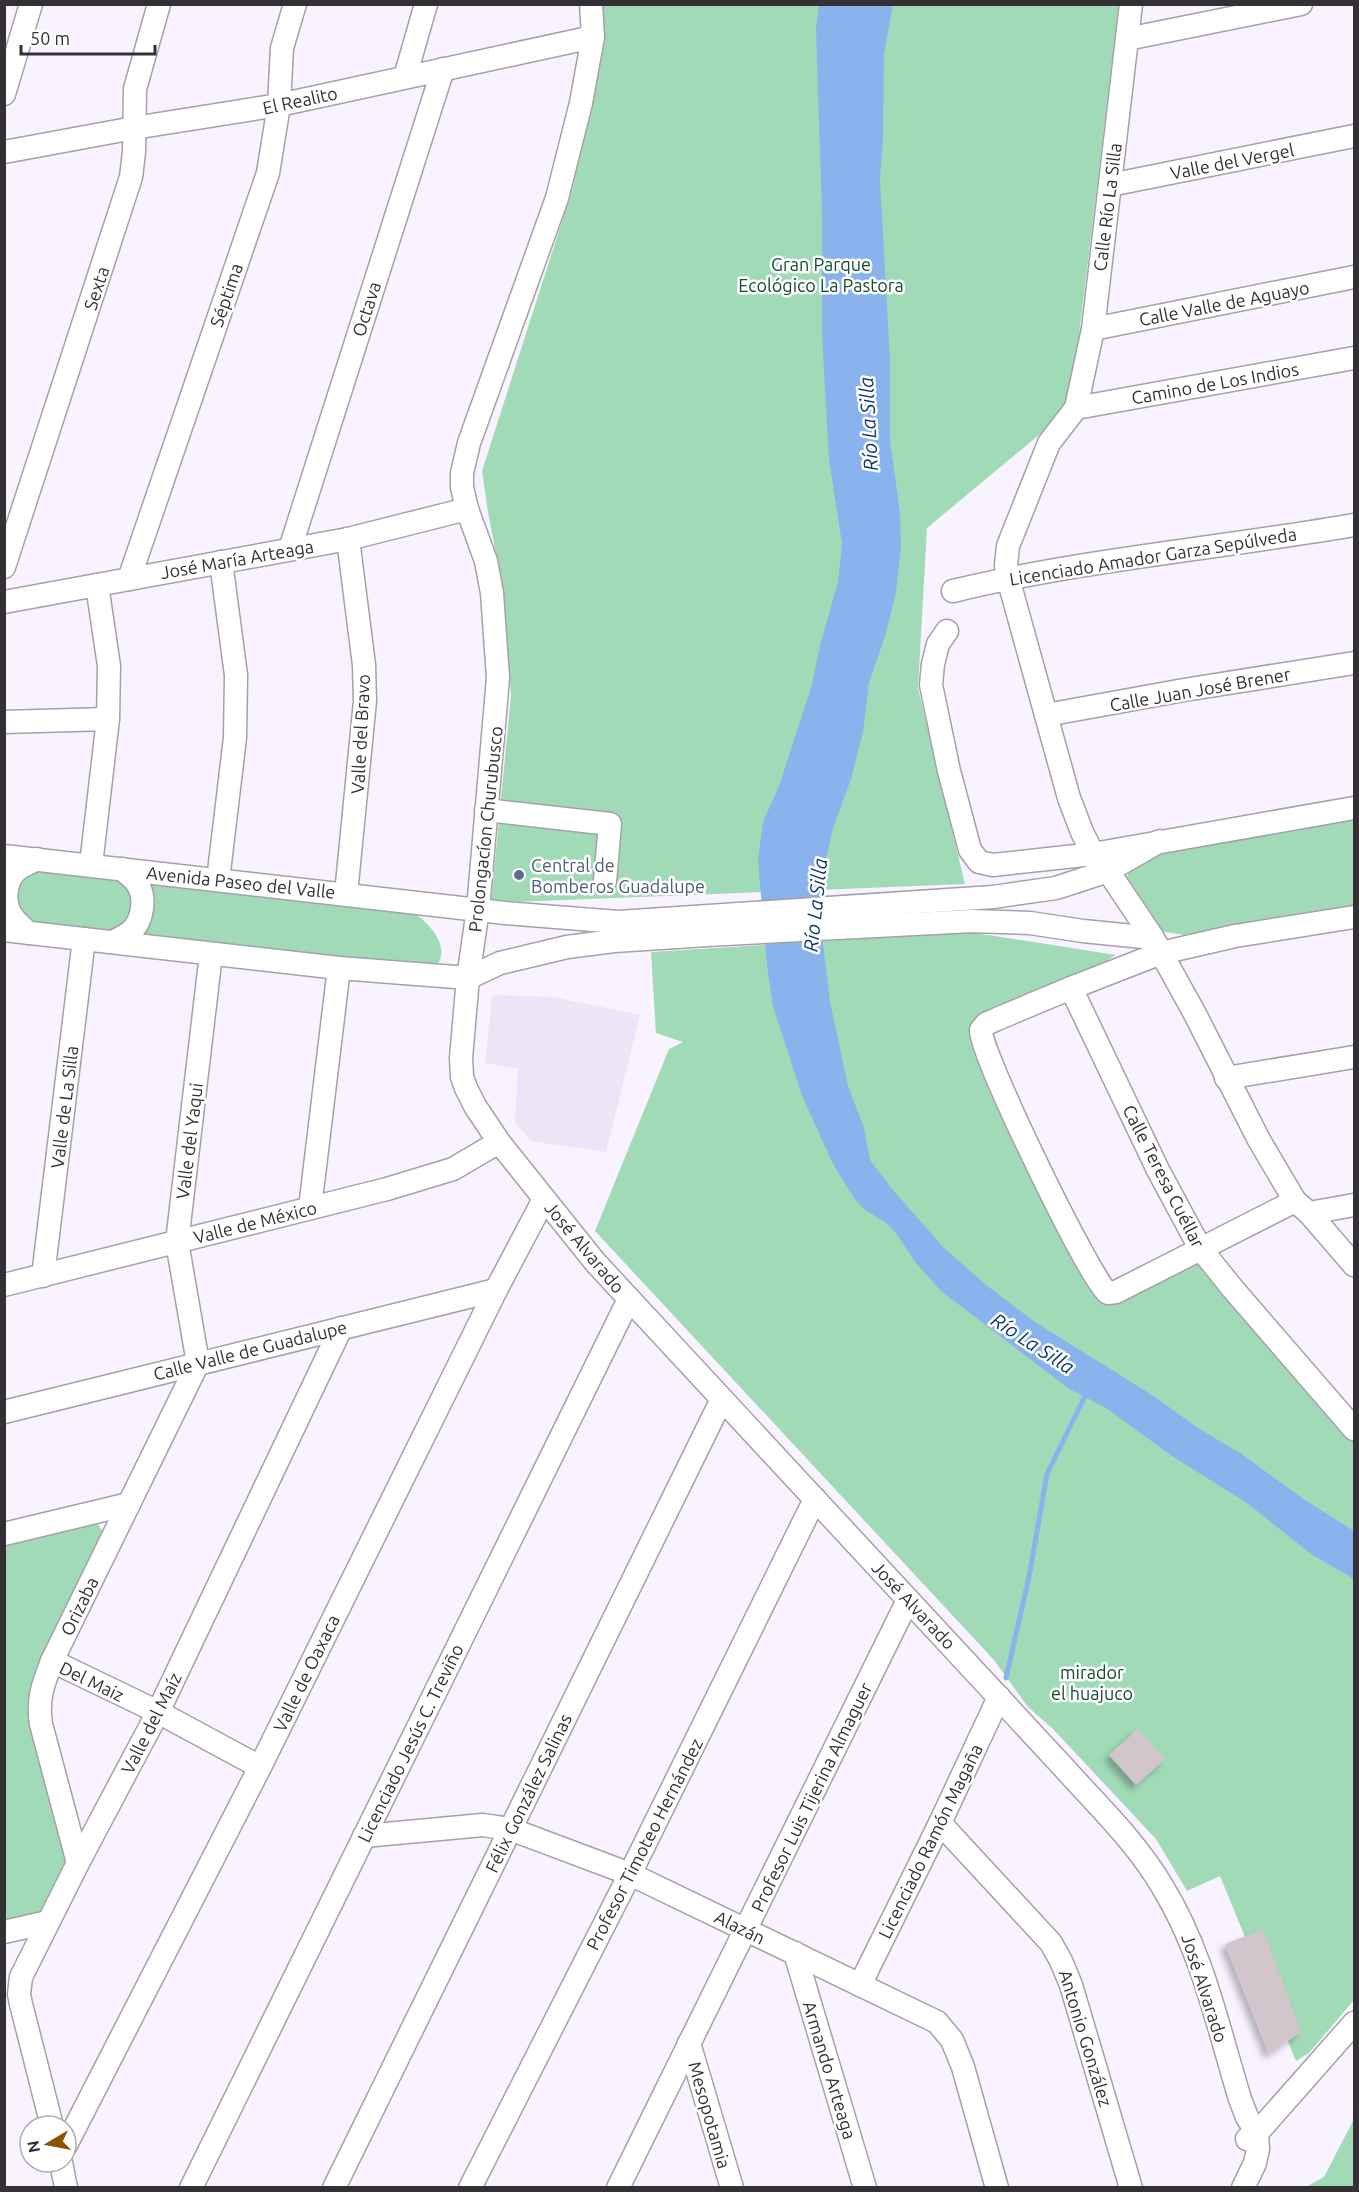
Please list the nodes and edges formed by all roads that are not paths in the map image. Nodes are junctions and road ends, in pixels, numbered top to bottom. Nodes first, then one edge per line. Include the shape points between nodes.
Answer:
1 (31, 4) edge
2 (159, 4) edge
3 (295, 4) edge
4 (426, 4) edge
5 (591, 4) edge
6 (1131, 4) edge
7 (1301, 4) edge
8 (593, 36) junction
9 (1127, 39) junction
10 (443, 69) junction
11 (405, 77) junction
12 (4, 94) edge
13 (279, 105) junction
14 (134, 128) junction
15 (1354, 136) edge
16 (4, 152) edge
17 (1110, 185) junction
18 (1354, 277) edge
19 (1093, 329) junction
20 (1354, 358) edge
21 (1076, 408) junction
22 (467, 509) junction
23 (1354, 525) edge
24 (348, 539) junction
25 (290, 549) junction
26 (220, 562) junction
27 (4, 567) edge
28 (1008, 578) junction
29 (129, 579) junction
30 (97, 585) junction
31 (953, 591) dead end
32 (4, 602) edge
33 (947, 631) dead end
34 (1354, 663) edge
35 (1046, 715) junction
36 (108, 719) junction
37 (4, 722) edge
38 (1354, 808) edge
39 (486, 810) junction
40 (1160, 841) junction
41 (1093, 854) junction
42 (4, 856) edge
43 (37, 859) junction
44 (91, 865) junction
45 (122, 869) junction
46 (1108, 871) junction
47 (218, 880) junction
48 (605, 881) dead end
49 (346, 894) junction
50 (478, 909) junction
51 (1354, 917) edge
52 (707, 925) junction
53 (4, 930) edge
54 (29, 933) junction
55 (84, 939) junction
56 (113, 942) junction
57 (1157, 946) junction
58 (211, 954) junction
59 (339, 968) junction
60 (468, 978) junction
61 (1071, 988) junction
62 (1354, 1057) edge
63 (1226, 1078) junction
64 (499, 1142) junction
65 (544, 1199) junction
66 (1354, 1206) edge
67 (1302, 1207) junction
68 (310, 1209) junction
69 (177, 1242) junction
70 (1200, 1248) junction
71 (1354, 1265) edge
72 (43, 1276) junction
73 (4, 1285) edge
74 (496, 1290) junction
75 (629, 1299) junction
76 (341, 1328) junction
77 (198, 1363) junction
78 (722, 1399) junction
79 (4, 1412) edge
80 (1354, 1429) edge
81 (815, 1499) junction
82 (129, 1504) junction
83 (4, 1534) edge
84 (909, 1600) junction
85 (52, 1661) junction
86 (999, 1697) junction
87 (158, 1712) junction
88 (260, 1767) junction
89 (940, 1823) junction
90 (510, 1829) junction
91 (364, 1836) junction
92 (78, 1863) junction
93 (630, 1875) junction
94 (48, 1922) junction
95 (745, 1929) junction
96 (4, 1932) edge
97 (795, 1953) junction
98 (860, 1985) junction
99 (1354, 2024) edge
100 (689, 2043) junction
101 (49, 2114) edge
102 (78, 2122) edge
103 (1250, 2130) junction
104 (191, 2187) edge
105 (334, 2187) edge
106 (470, 2187) edge
107 (618, 2187) edge
108 (732, 2187) edge
109 (866, 2187) edge
110 (997, 2187) edge
111 (1131, 2187) edge
112 (1228, 2187) edge
113 (1243, 2187) edge

1 - 12 street
2 - 14 street, Sexta via 135,89
3 - 13 street, Séptima via 282,48
4 - 11 street
5 - 8 street
6 - 9 street, Calle Río La Silla
7 - 9 street
8 - 10 street, El Realito
8 - 22 street via 557,198 464,459 462,487
9 - 17 street, Calle Río La Silla
10 - 11 street, El Realito
10 - 25 street, Octava
11 - 13 street, El Realito
13 - 14 street, El Realito
13 - 29 street, Séptima via 268,173
14 - 16 street, El Realito
14 - 27 street, Sexta via 131,177
15 - 17 street, Valle del Vergel
17 - 19 street, Calle Río La Silla
18 - 19 street, Calle Valle de Aguayo
19 - 21 street, Calle Río La Silla
20 - 21 street, Camino de Los Indios
21 - 28 street via 1049,443 1008,546
22 - 24 street, José María Arteaga
22 - 39 street, Prolongacíon Churubusco via 492,593 498,678
23 - 28 street, Licenciado Amador Garza Sepúlveda
24 - 25 street, José María Arteaga
24 - 49 street, Valle del Bravo via 365,701
25 - 26 street, José María Arteaga
26 - 29 street, José María Arteaga
26 - 47 street via 236,685 235,738
28 - 31 street, Licenciado Amador Garza Sepúlveda
28 - 35 street
29 - 30 street, José María Arteaga
30 - 32 street, José María Arteaga
30 - 36 street via 108,666
33 - 41 street via 938,644 931,685 949,771 974,856 979,862 993,865
34 - 35 street, Calle Juan José Brener
35 - 41 street via 1069,798
36 - 37 street
36 - 44 street
38 - 40 street
39 - 48 street via 610,824
39 - 50 street, Prolongacíon Churubusco
40 - 41 street
40 - 46 street
41 - 46 street
42 - 43 street, Avenida Paseo del Valle
43 - 44 street, Avenida Paseo del Valle
43 - 54 street via 17,870 7,892 8,911
44 - 45 street, Avenida Paseo del Valle
45 - 47 street, Avenida Paseo del Valle
45 - 56 street via 137,883 142,908 131,932
46 - 52 street via 1056,888
46 - 57 street
47 - 49 street, Avenida Paseo del Valle
49 - 50 street, Avenida Paseo del Valle
50 - 52 street, Avenida Paseo del Valle
50 - 60 street, Prolongacíon Churubusco
51 - 57 street
52 - 57 street via 1030,923
52 - 60 street via 567,947 500,963
53 - 54 street
54 - 55 street
55 - 56 street
55 - 72 street, Valle de La Silla
56 - 58 street
57 - 61 street
57 - 63 street
58 - 59 street
58 - 69 street, Valle del Yaqui
59 - 60 street
59 - 68 street
60 - 64 street, Prolongacíon Churubusco via 462,1077 475,1106
61 - 70 street, Calle Teresa Cuéllar
61 - 70 street via 986,1024 981,1030 983,1046 1003,1094 1080,1250 1108,1293
62 - 63 street
63 - 67 street via 1259,1140
64 - 65 street, José Alvarado
64 - 68 street, Valle de México via 453,1169
65 - 74 street, Valle de Oaxaca
65 - 75 street, José Alvarado
66 - 67 street
67 - 70 street
67 - 71 street
68 - 69 street, Valle de México
69 - 72 street, Valle de México
69 - 77 street, Valle del Yaqui
70 - 80 street, Calle Teresa Cuéllar
72 - 73 street, Valle de México
74 - 76 street, Calle Valle de Guadalupe
74 - 88 street, Valle de Oaxaca
75 - 78 street, José Alvarado
75 - 91 street, Licenciado Jesús C. Treviño
76 - 77 street, Calle Valle de Guadalupe
76 - 87 street, Valle del Maíz
77 - 79 street, Calle Valle de Guadalupe
77 - 82 street, Orizaba
78 - 81 street, José Alvarado
78 - 90 street, Félix González Salinas
81 - 84 street, José Alvarado
81 - 93 street, Profesor Timoteo Hernández
82 - 83 street
82 - 85 street, Orizaba
84 - 86 street, José Alvarado
84 - 95 street, Profesor Luis Tijerina Almaguer
85 - 87 street, Del Maiz
85 - 92 street, Orizaba via 39,1697 39,1710
86 - 89 street, Licenciado Ramón Magaña
86 - 103 street, José Alvarado via 1124,1835 1161,1884 1188,1935
87 - 88 street, Del Maiz
87 - 92 street, Valle del Maíz
88 - 102 street, Valle de Oaxaca
89 - 98 street, Licenciado Ramón Magaña
89 - 111 street, Antonio González via 1051,1943 1061,1961
90 - 91 street, Alazán via 483,1826
90 - 93 street, Alazán
90 - 105 street, Félix González Salinas
91 - 104 street, Licenciado Jesús C. Treviño
92 - 94 street, Valle del Maíz
93 - 95 street, Alazán
93 - 106 street, Profesor Timoteo Hernández
94 - 96 street
94 - 101 street, Valle del Maíz via 24,1967 19,1994
95 - 97 street, Alazán
95 - 100 street, Profesor Luis Tijerina Almaguer
97 - 98 street, Alazán
97 - 109 street, Armando Arteaga
98 - 110 street, Alazán via 937,2022 952,2040
99 - 103 street
100 - 107 street, Profesor Luis Tijerina Almaguer
100 - 108 street, Mesopotamia
103 - 112 street via 1242,2160
103 - 113 street via 1258,2149

